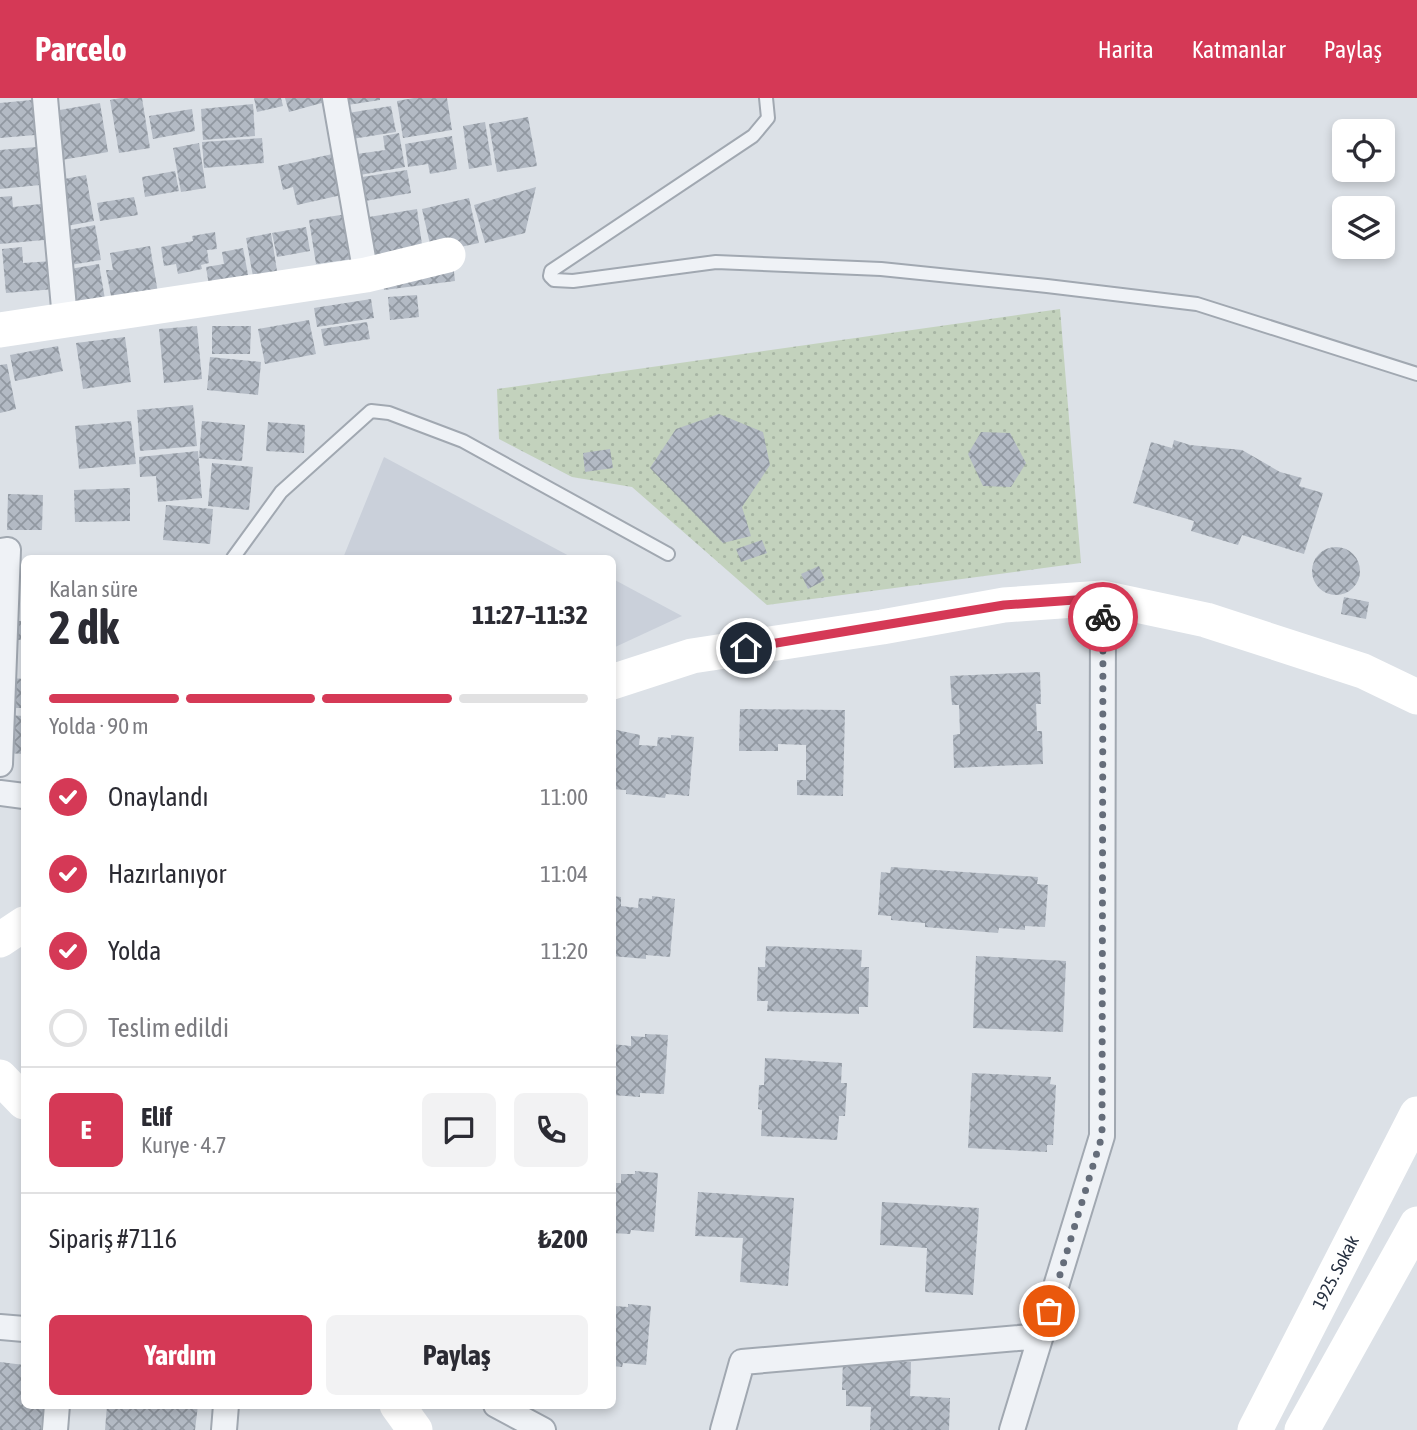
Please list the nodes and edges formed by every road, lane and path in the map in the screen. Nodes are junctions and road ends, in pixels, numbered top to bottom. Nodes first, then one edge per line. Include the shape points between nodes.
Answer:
1 (45, 98) edge
2 (335, 98) edge
3 (766, 98) edge
4 (448, 255) dead end
5 (366, 275) junction
6 (65, 318) junction
7 (0, 330) edge
8 (1417, 374) edge
9 (4, 551) edge
10 (668, 554) dead end
11 (235, 555) edge
12 (1103, 598) junction
13 (616, 681) edge
14 (1417, 697) edge
15 (0, 698) edge
16 (0, 764) edge
17 (0, 793) edge
18 (21, 796) edge
19 (21, 926) edge
20 (0, 940) edge
21 (0, 1077) edge
22 (21, 1099) edge
23 (1417, 1114) edge
24 (1417, 1224) edge
25 (0, 1327) edge
26 (21, 1329) edge
27 (1041, 1335) junction
28 (57, 1409) edge
29 (226, 1409) edge
30 (400, 1409) edge
31 (504, 1409) edge
32 (55, 1430) edge
33 (224, 1430) edge
34 (415, 1430) edge
35 (543, 1430) edge
36 (723, 1430) edge
37 (1012, 1430) edge
38 (1255, 1430) edge
39 (1302, 1430) edge

1 - 6 street
2 - 5 street
3 - 8 lane via 768,118 753,135 551,271 550,276 572,281 716,262 881,268 1047,286 1197,304
4 - 5 main road
5 - 6 main road
6 - 7 main road
9 - 15 street
9 - 16 street
10 - 11 lane via 463,441 389,413 371,411 281,492
12 - 13 main road via 1004,605 692,656
12 - 14 main road via 1206,621 1363,671
12 - 27 street via 1102,1136
17 - 18 street
19 - 20 main road
21 - 22 main road
23 - 38 main road, 1925. Sokak
24 - 39 main road
25 - 26 street
27 - 36 street via 742,1362
27 - 37 street
28 - 32 street
29 - 33 street
30 - 34 main road
31 - 35 street

